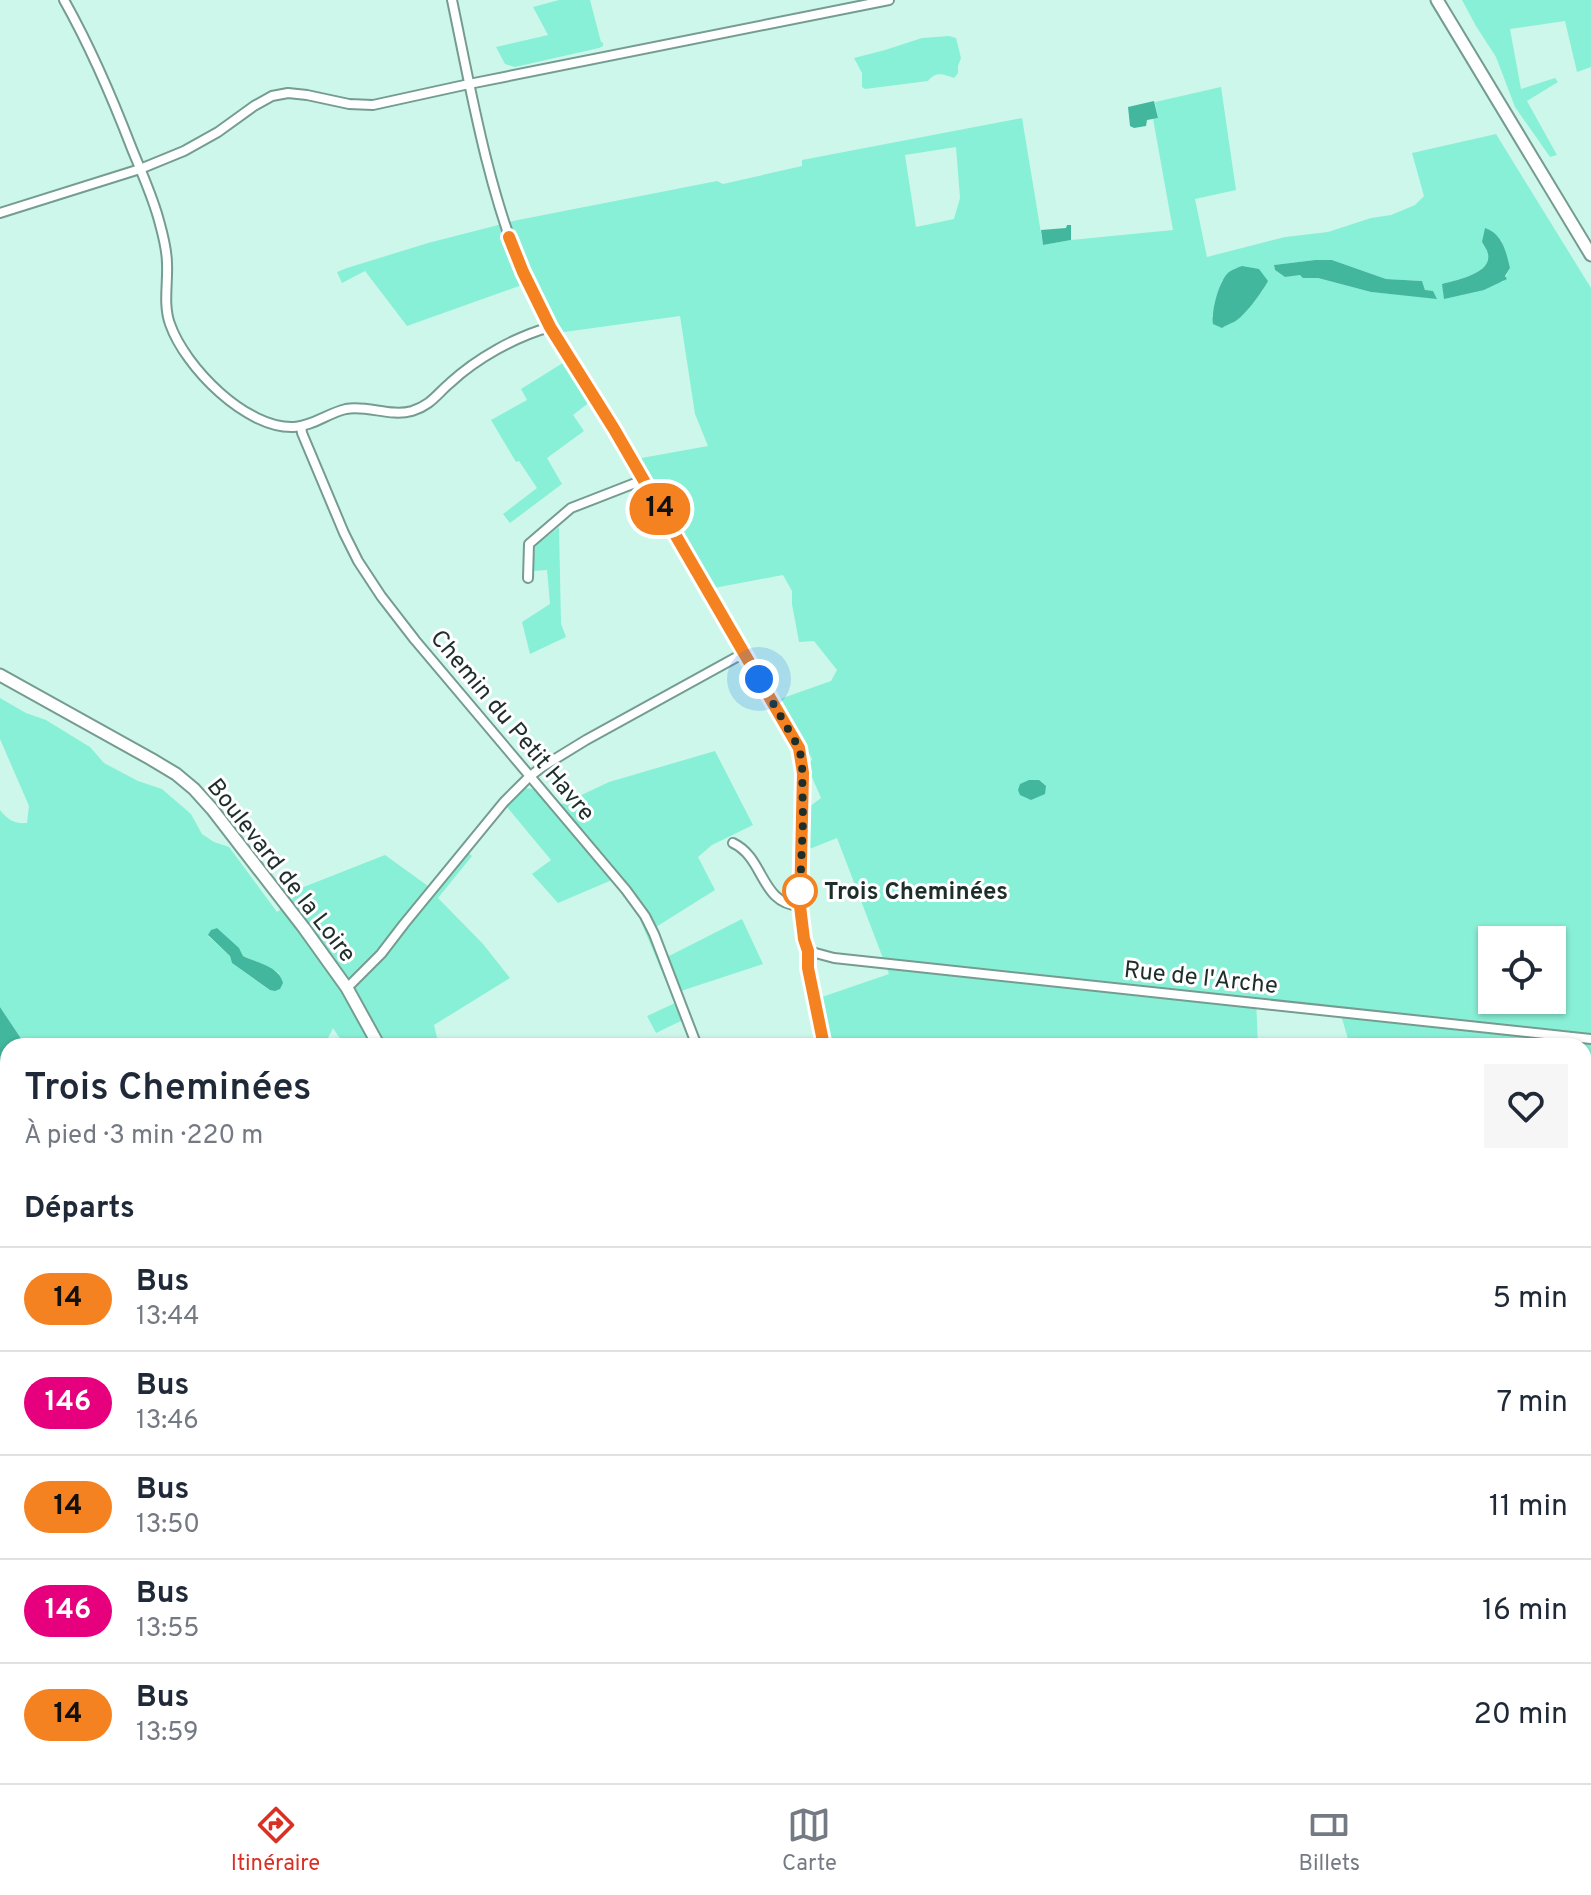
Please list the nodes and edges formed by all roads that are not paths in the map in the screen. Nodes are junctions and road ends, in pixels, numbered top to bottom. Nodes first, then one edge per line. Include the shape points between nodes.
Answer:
1 (64, 0) edge
2 (452, 0) edge
3 (889, 0) edge
4 (1437, 0) edge
5 (469, 84) junction
6 (140, 169) junction
7 (0, 213) edge
8 (1591, 255) edge
9 (550, 327) junction
10 (301, 426) junction
11 (643, 480) junction
12 (528, 578) dead end
13 (744, 653) junction
14 (0, 675) edge
15 (529, 777) junction
16 (733, 843) dead end
17 (800, 906) junction
18 (808, 951) junction
19 (347, 988) junction
20 (375, 1038) edge
21 (694, 1038) edge
22 (822, 1038) edge
23 (1582, 1038) edge

1 - 6 street via 95,58
2 - 5 street
3 - 5 street
4 - 8 main road
5 - 6 street via 373,105 288,93 272,96 195,145
5 - 9 street via 509,237
6 - 7 street
6 - 10 street via 166,245 170,325 192,363 238,407 269,423
9 - 10 street via 511,341 420,408 397,413 347,409
9 - 11 street
10 - 15 street, Chemin du Petit Havre via 358,561 415,640
11 - 12 street via 571,508 529,544
11 - 13 street
13 - 15 street
13 - 17 street via 802,761
14 - 19 main road, Boulevard de la Loire via 151,759 194,789
15 - 19 street
15 - 21 street, Chemin du Petit Havre via 645,916
16 - 17 street via 750,856 778,900
17 - 18 street
18 - 22 street
18 - 23 street, Rue de l'Arche via 834,958
19 - 20 main road, Boulevard de la Loire

